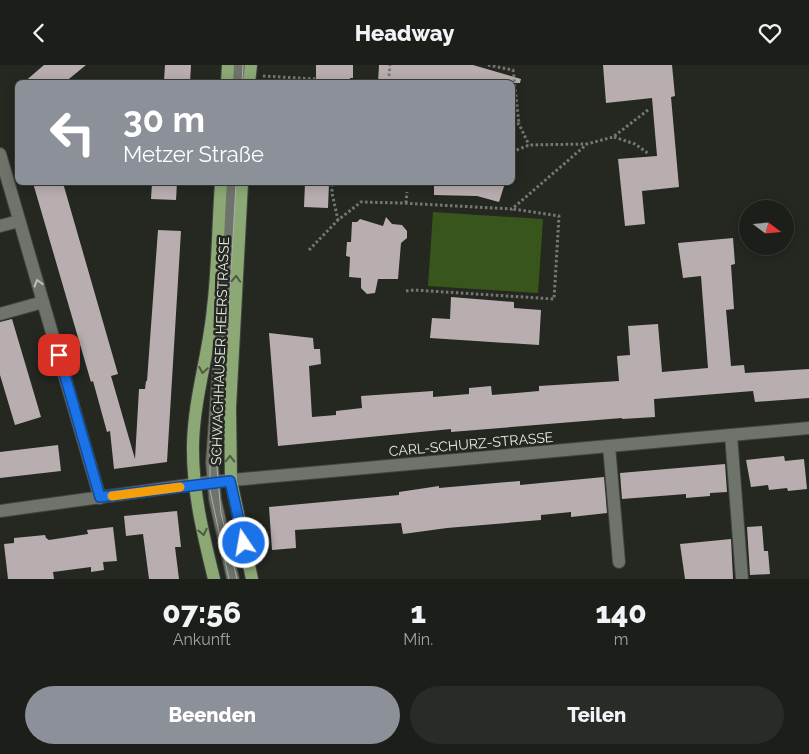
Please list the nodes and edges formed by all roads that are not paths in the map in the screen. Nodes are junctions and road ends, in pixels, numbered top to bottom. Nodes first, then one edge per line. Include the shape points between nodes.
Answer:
1 (228, 65) edge
2 (239, 65) edge
3 (227, 80) edge
4 (238, 80) edge
5 (0, 154) edge
6 (221, 185) edge
7 (232, 185) edge
8 (242, 185) edge
9 (20, 221) junction
10 (0, 226) edge
11 (43, 302) junction
12 (0, 314) edge
13 (809, 428) edge
14 (732, 435) junction
15 (609, 446) junction
16 (230, 481) junction
17 (213, 482) junction
18 (194, 485) junction
19 (100, 497) junction
20 (0, 511) edge
21 (619, 562) dead end
22 (214, 579) edge
23 (233, 579) edge
24 (252, 579) edge
25 (742, 579) edge

1 - 3 main road
2 - 4 street
5 - 9 street
6 -> 18 main road, SCHWACHHAUSER HEERSTRASSE via 213,309 193,437
7 - 17 street
16 -> 8 main road, SCHWACHHAUSER HEERSTRASSE via 230,408
9 - 10 street
11 -> 9 street
11 - 12 street
11 - 19 street
13 - 14 street, CARL-SCHURZ-STRASSE
14 - 15 street, CARL-SCHURZ-STRASSE
14 - 25 street
15 - 16 street, CARL-SCHURZ-STRASSE
15 - 21 street
16 - 17 street, CARL-SCHURZ-STRASSE
16 - 24 main road, SCHWACHHAUSER HEERSTRASSE
17 - 18 street, CARL-SCHURZ-STRASSE
17 - 23 street
18 - 19 street, CARL-SCHURZ-STRASSE
18 -> 22 main road, SCHWACHHAUSER HEERSTRASSE
19 - 20 street, CARL-SCHURZ-STRASSE

